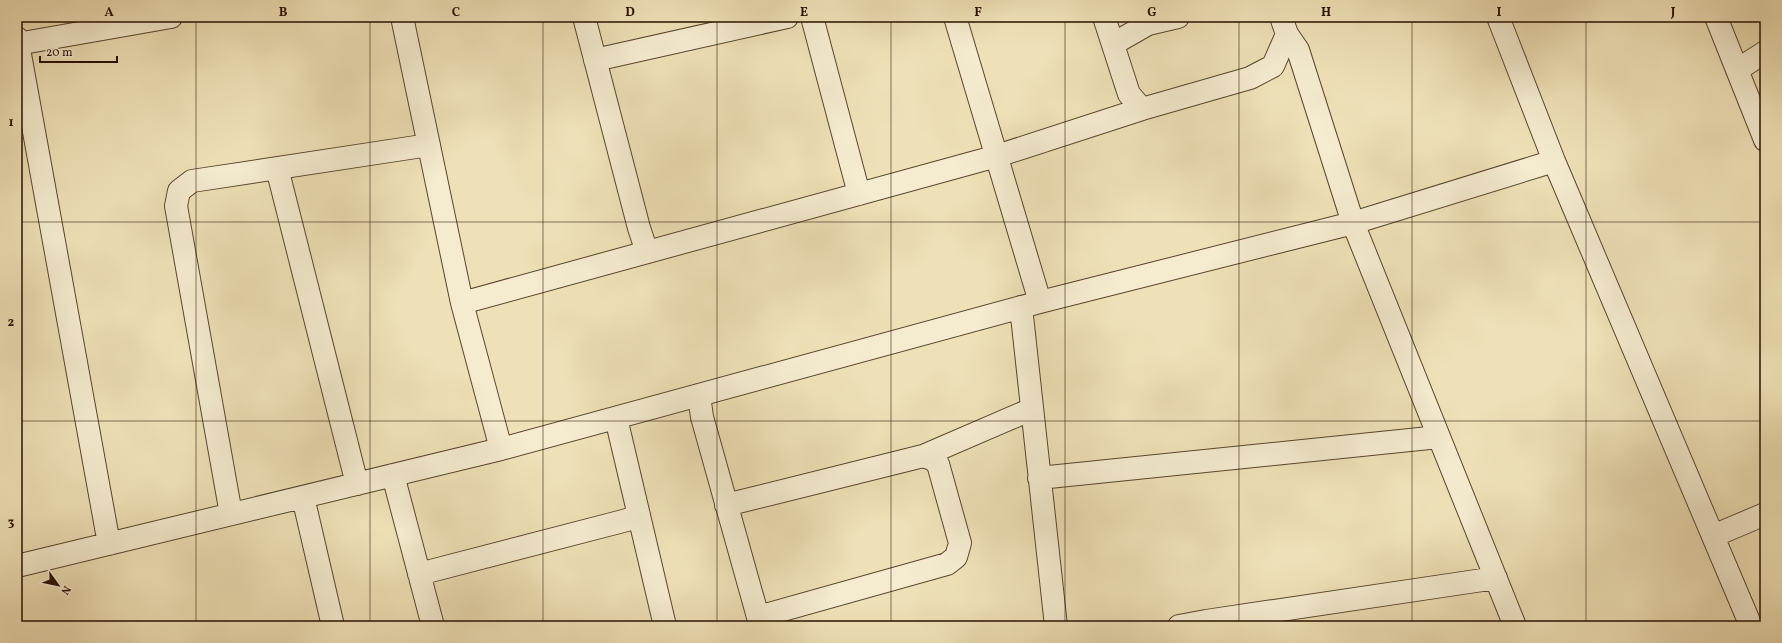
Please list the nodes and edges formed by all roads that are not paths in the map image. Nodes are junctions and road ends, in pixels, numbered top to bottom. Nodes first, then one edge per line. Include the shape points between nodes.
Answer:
1 (171, 17) edge
2 (402, 17) edge
3 (584, 17) edge
4 (787, 17) edge
5 (812, 17) edge
6 (955, 17) edge
7 (1104, 17) edge
8 (1178, 17) edge
9 (1498, 17) edge
10 (1716, 17) edge
11 (1284, 25) edge
12 (17, 42) edge
13 (1113, 44) junction
14 (1765, 52) edge
15 (595, 60) junction
16 (1737, 70) junction
17 (1142, 110) junction
18 (1765, 140) edge
19 (429, 145) junction
20 (997, 156) junction
21 (1554, 161) junction
22 (277, 168) junction
23 (859, 194) junction
24 (1353, 223) junction
25 (647, 252) junction
26 (462, 303) junction
27 (1030, 304) junction
28 (699, 395) junction
29 (1032, 409) junction
30 (616, 418) junction
31 (1439, 437) junction
32 (501, 449) junction
33 (923, 456) junction
34 (394, 475) junction
35 (1039, 478) junction
36 (357, 484) junction
37 (303, 497) junction
38 (726, 505) junction
39 (231, 514) junction
40 (1765, 514) edge
41 (639, 515) junction
42 (1713, 536) junction
43 (110, 544) junction
44 (17, 566) edge
45 (419, 574) junction
46 (1496, 578) junction
47 (759, 622) edge
48 (1206, 623) edge
49 (333, 626) edge
50 (433, 626) edge
51 (665, 626) edge
52 (1056, 626) edge
53 (1179, 626) edge
54 (1515, 626) edge
55 (1751, 626) edge

1 - 12 street
2 - 19 street
3 - 15 street
4 - 15 street
5 - 23 street
6 - 20 street
7 - 13 street
8 - 13 street via 1148,24
9 - 21 street
10 - 16 street
11 - 17 street via 1273,66 1250,78
11 - 24 street via 1298,50
12 - 43 street
13 - 17 street via 1129,94
14 - 16 street
15 - 25 street
16 - 18 street
17 - 20 street
19 - 22 street
19 - 26 street
20 - 23 street
20 - 27 street
21 - 24 street
21 - 42 street
22 - 36 street
22 - 39 street via 192,181 179,191 176,206
23 - 25 street
24 - 27 street
24 - 31 street
25 - 26 street
26 - 32 street
27 - 28 street
27 - 29 street
28 - 30 street
28 - 38 street via 702,417
29 - 33 street
29 - 35 street
30 - 32 street
30 - 41 street
31 - 35 street
31 - 46 street
32 - 34 street
33 - 38 street
33 - 47 street via 938,464 960,542 956,557 947,564
34 - 36 street
34 - 45 street
35 - 52 street
36 - 37 street
37 - 39 street
37 - 49 street
38 - 47 street
39 - 43 street
40 - 42 street
41 - 45 street
41 - 51 street
42 - 55 street
43 - 44 street
45 - 50 street
46 - 48 street
46 - 54 street
48 - 53 street

